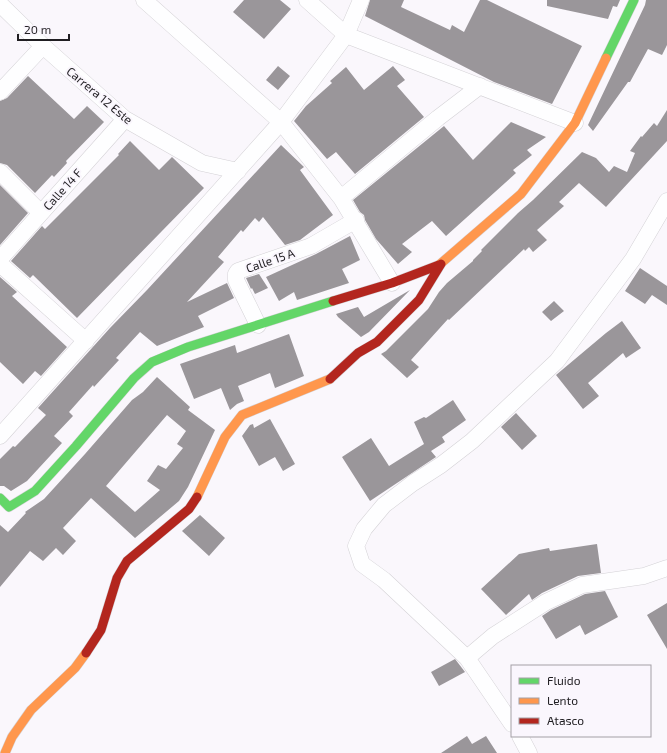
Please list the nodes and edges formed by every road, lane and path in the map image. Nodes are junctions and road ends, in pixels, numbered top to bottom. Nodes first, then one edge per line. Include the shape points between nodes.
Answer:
1 (144, 0) edge
2 (307, 0) edge
3 (361, 0) edge
4 (634, 0) edge
5 (0, 4) edge
6 (346, 36) junction
7 (43, 46) junction
8 (480, 86) junction
9 (0, 92) edge
10 (125, 119) junction
11 (281, 122) junction
12 (575, 123) junction
13 (238, 171) junction
14 (0, 172) edge
15 (341, 198) junction
16 (667, 201) edge
17 (41, 213) junction
18 (356, 220) junction
19 (0, 259) edge
20 (0, 264) edge
21 (441, 264) junction
22 (392, 283) junction
23 (258, 325) junction
24 (86, 341) junction
25 (0, 436) edge
26 (3, 507) edge
27 (667, 568) edge
28 (467, 658) junction
29 (511, 723) edge
30 (521, 737) edge
31 (5, 753) edge
32 (529, 753) edge

1 - 11 street
2 - 6 street
3 - 6 street
4 - 12 main road
5 - 7 street, Carrera 12 Este
6 - 8 street
6 - 11 street
7 - 9 street
7 - 10 street, Carrera 12 Este
8 - 12 street
8 - 15 street
10 - 13 street, Carrera 12 Este via 202,163
10 - 17 street, Calle 14 F
11 - 13 street
11 - 15 street
12 - 21 main road via 521,194
13 - 24 street
14 - 17 street
15 - 18 street
16 - 28 street via 634,259 557,361 472,441 384,506 364,529 356,546 362,564 384,580
17 - 19 street, Calle 14 F
18 - 22 street
18 - 23 street, Calle 15 A via 311,246 238,271 236,280
20 - 24 street
21 - 22 main road
21 - 31 main road via 419,300 378,342 358,353 329,380 242,415 225,437 189,510 127,561 117,578 101,630 75,668 31,710
22 - 23 main road
23 - 26 main road via 152,362 134,378 35,491
24 - 25 street
27 - 28 street via 644,576 582,585 546,602 492,636
28 - 29 street
30 - 32 street

